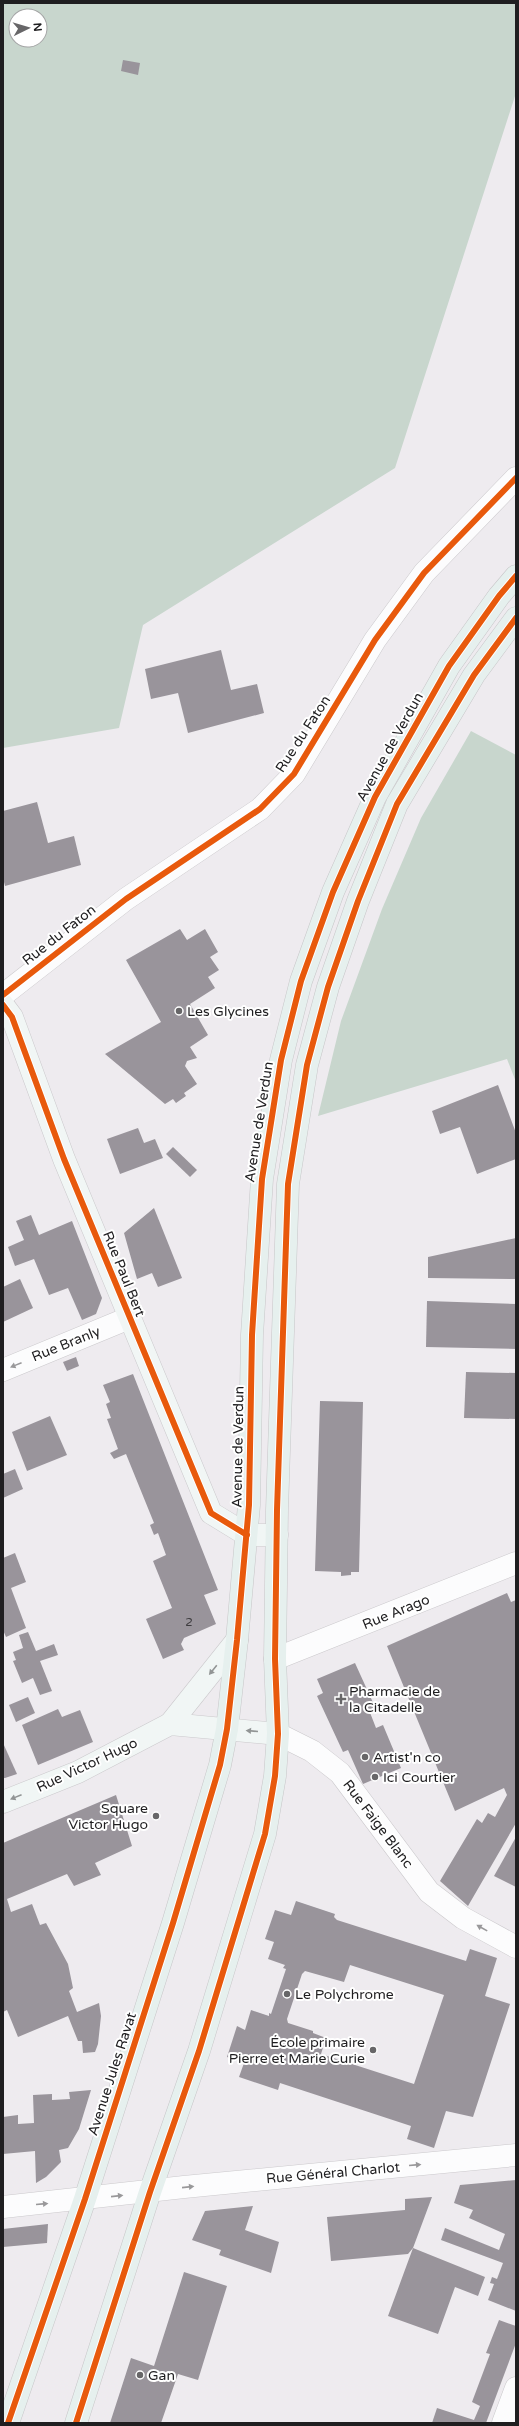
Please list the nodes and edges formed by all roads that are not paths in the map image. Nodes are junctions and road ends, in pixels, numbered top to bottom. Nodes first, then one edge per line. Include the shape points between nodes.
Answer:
1 (516, 478) edge
2 (516, 576) edge
3 (516, 618) edge
4 (3, 995) edge
5 (3, 1005) edge
6 (129, 1318) junction
7 (3, 1370) edge
8 (247, 1535) junction
9 (276, 1535) junction
10 (516, 1563) edge
11 (237, 1640) junction
12 (276, 1659) junction
13 (170, 1724) junction
14 (227, 1729) junction
15 (278, 1734) junction
16 (3, 1802) edge
17 (516, 1947) edge
18 (516, 2155) edge
19 (150, 2192) junction
20 (85, 2199) junction
21 (3, 2207) edge
22 (516, 2388) edge
23 (8, 2423) edge
24 (76, 2423) edge
25 (503, 2423) edge

1 - 4 street, Rue du Faton via 424,573 375,640 294,774 260,809 126,899
2 - 8 main road, Avenue de Verdun via 449,666 375,797 333,892 301,981 281,1060 262,1179 252,1335
3 - 9 main road via 474,675 397,804 355,908 328,987 307,1065 288,1184
5 - 6 main road, Rue Paul Bert via 12,1017 64,1159
6 -> 7 street, Rue Branly
6 - 8 main road, Rue Paul Bert via 211,1514
8 - 9 main road
8 - 11 main road, Avenue de Verdun
9 - 12 main road
10 - 12 street, Rue Arago
11 -> 13 main road, Rue Victor Hugo
11 - 14 main road, Avenue de Verdun
12 - 15 main road
13 - 14 main road
13 -> 16 main road, Rue Victor Hugo via 78,1772
15 -> 14 main road, Rue Faige Blanc
14 - 20 main road, Avenue Jules Ravat via 220,1765 173,1922
17 -> 15 street, Rue Faige Blanc via 462,1918 430,1892 340,1773 312,1750
15 - 19 main road via 275,1776 265,1834 199,2051
19 -> 18 street, Rue Général Charlot
20 -> 19 street, Rue Général Charlot
19 - 24 main road
21 -> 20 street, Rue Général Charlot
20 - 23 main road, Avenue Jules Ravat
22 - 25 street

